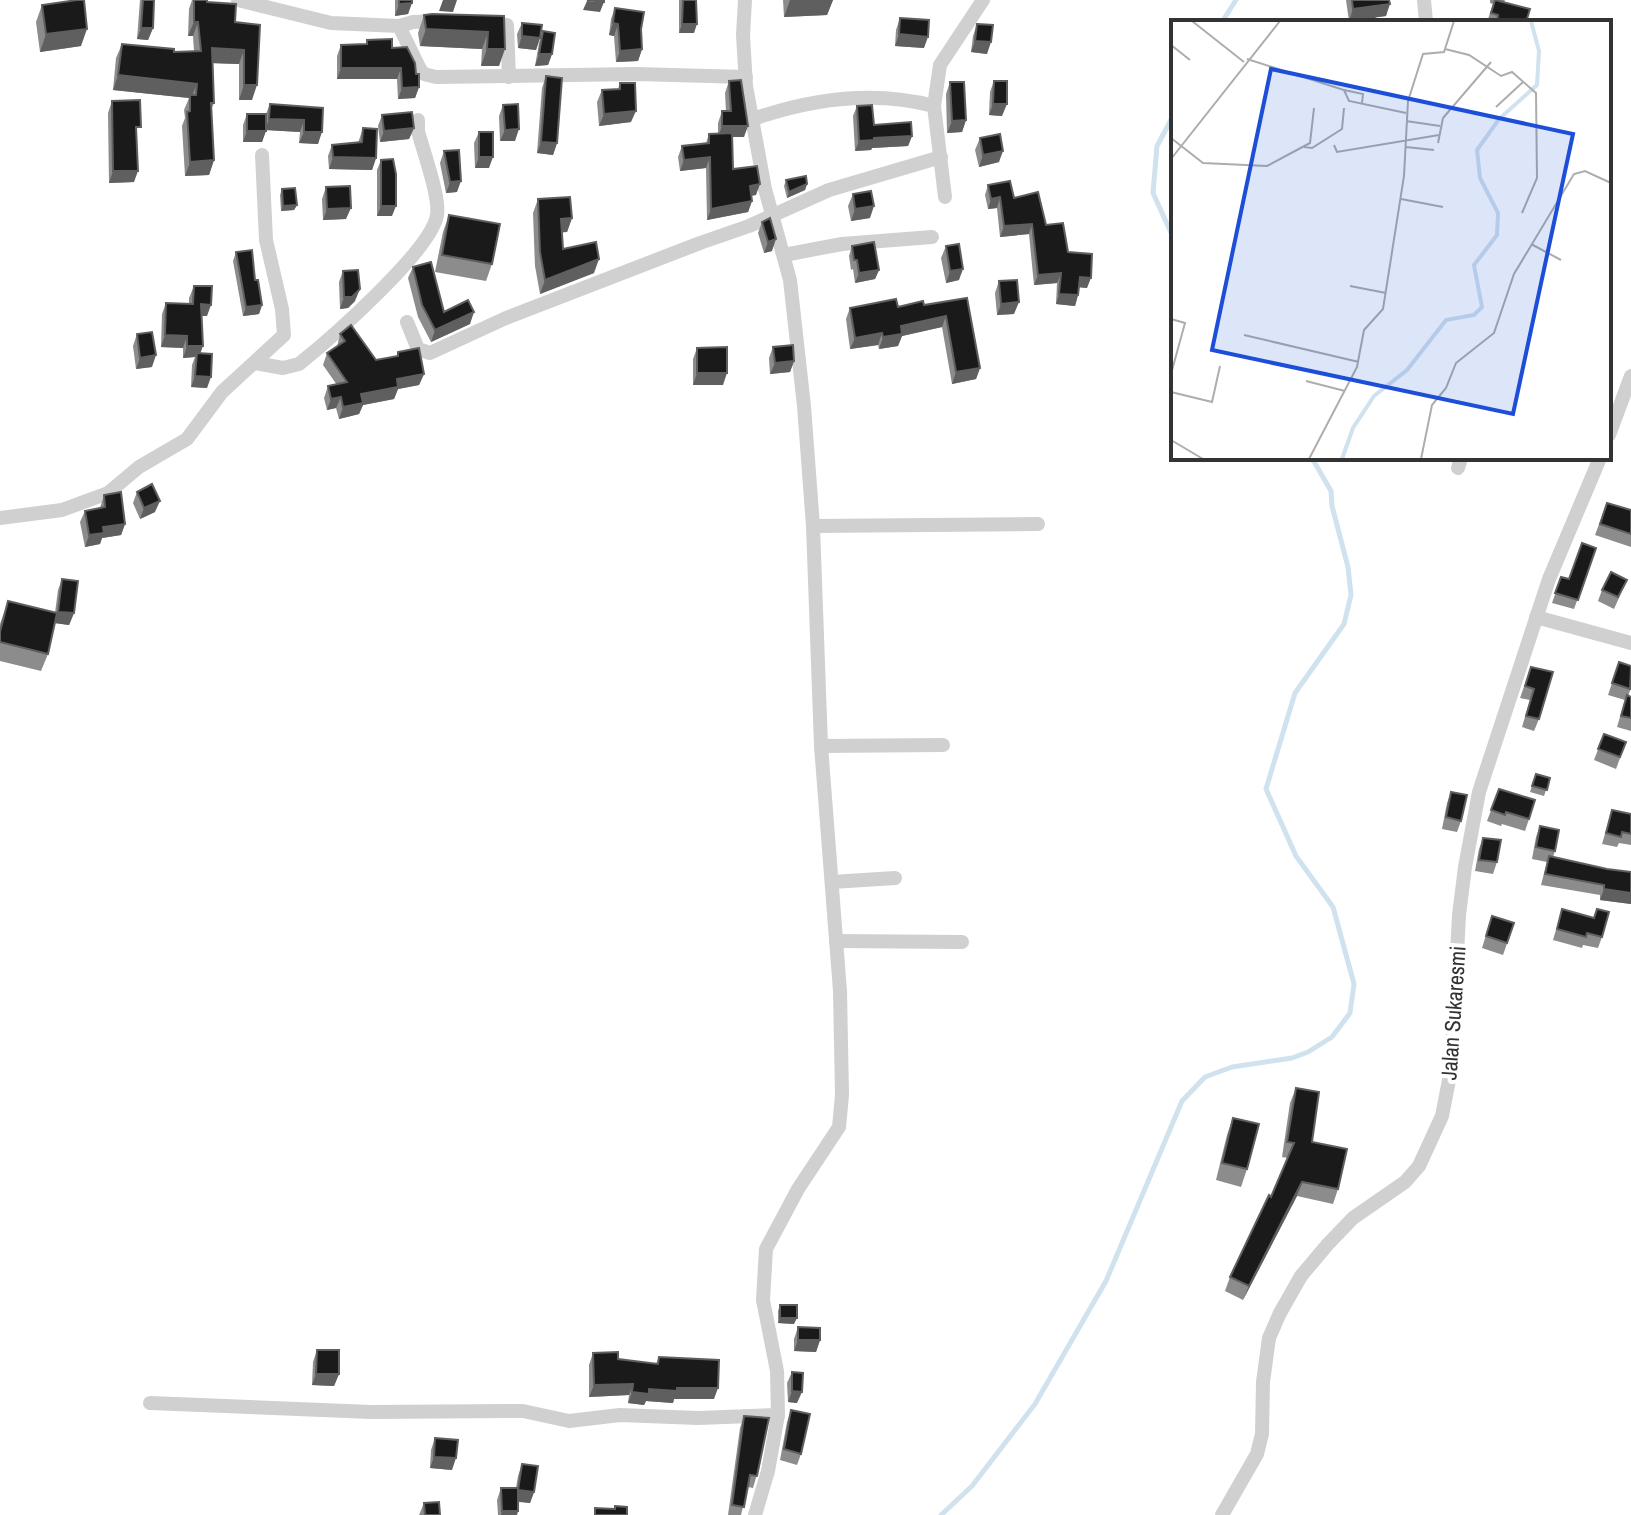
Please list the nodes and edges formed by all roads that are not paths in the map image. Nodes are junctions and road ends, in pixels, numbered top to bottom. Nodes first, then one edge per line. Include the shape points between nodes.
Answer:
1 (238, 0) edge
2 (745, 0) edge
3 (983, 0) edge
4 (1424, 0) edge
5 (1426, 20) edge
6 (399, 26) junction
7 (509, 77) junction
8 (746, 77) junction
9 (934, 106) junction
10 (753, 119) junction
11 (418, 120) dead end
12 (262, 155) dead end
13 (941, 157) junction
14 (945, 197) dead end
15 (773, 214) junction
16 (932, 237) dead end
17 (784, 255) junction
18 (407, 322) dead end
19 (255, 363) junction
20 (1631, 376) edge
21 (1611, 430) edge
22 (1599, 460) edge
23 (0, 518) edge
24 (1038, 524) dead end
25 (813, 526) junction
26 (1536, 617) junction
27 (1631, 643) edge
28 (943, 745) dead end
29 (821, 746) junction
30 (895, 878) dead end
31 (832, 882) junction
32 (836, 941) junction
33 (962, 942) dead end
34 (150, 1403) dead end
35 (778, 1415) junction
36 (755, 1515) edge
37 (1222, 1515) edge

1 - 6 street via 331,23
2 - 8 street
3 - 9 street via 940,65
4 - 5 street
6 - 7 street via 424,74
6 - 7 street via 507,25
7 - 8 street
8 - 10 street
9 - 10 street via 881,96 783,108
9 - 13 street
10 - 15 street
11 - 19 street via 438,204 433,228 401,270 299,364 283,368
12 - 19 street via 266,240 284,335
13 - 14 street
13 - 15 street via 829,190
15 - 17 street
15 - 18 street via 430,353 418,349
16 - 17 street
17 - 25 street
19 - 23 street via 222,392 187,439 108,493 62,510
20 - 21 street
22 - 26 street, Jalan Sukaresmi
24 - 25 street
25 - 29 street
26 - 27 street
26 - 37 street, Jalan Sukaresmi via 1471,831 1459,915 1451,1070 1442,1116 1419,1166 1328,1244 1280,1313 1269,1338 1257,1454
28 - 29 street
29 - 31 street
30 - 31 street
31 - 32 street
32 - 33 street
32 - 35 street via 839,1127 766,1249 763,1300 777,1371
34 - 35 street via 371,1412 523,1411 569,1421 620,1415
35 - 36 street

